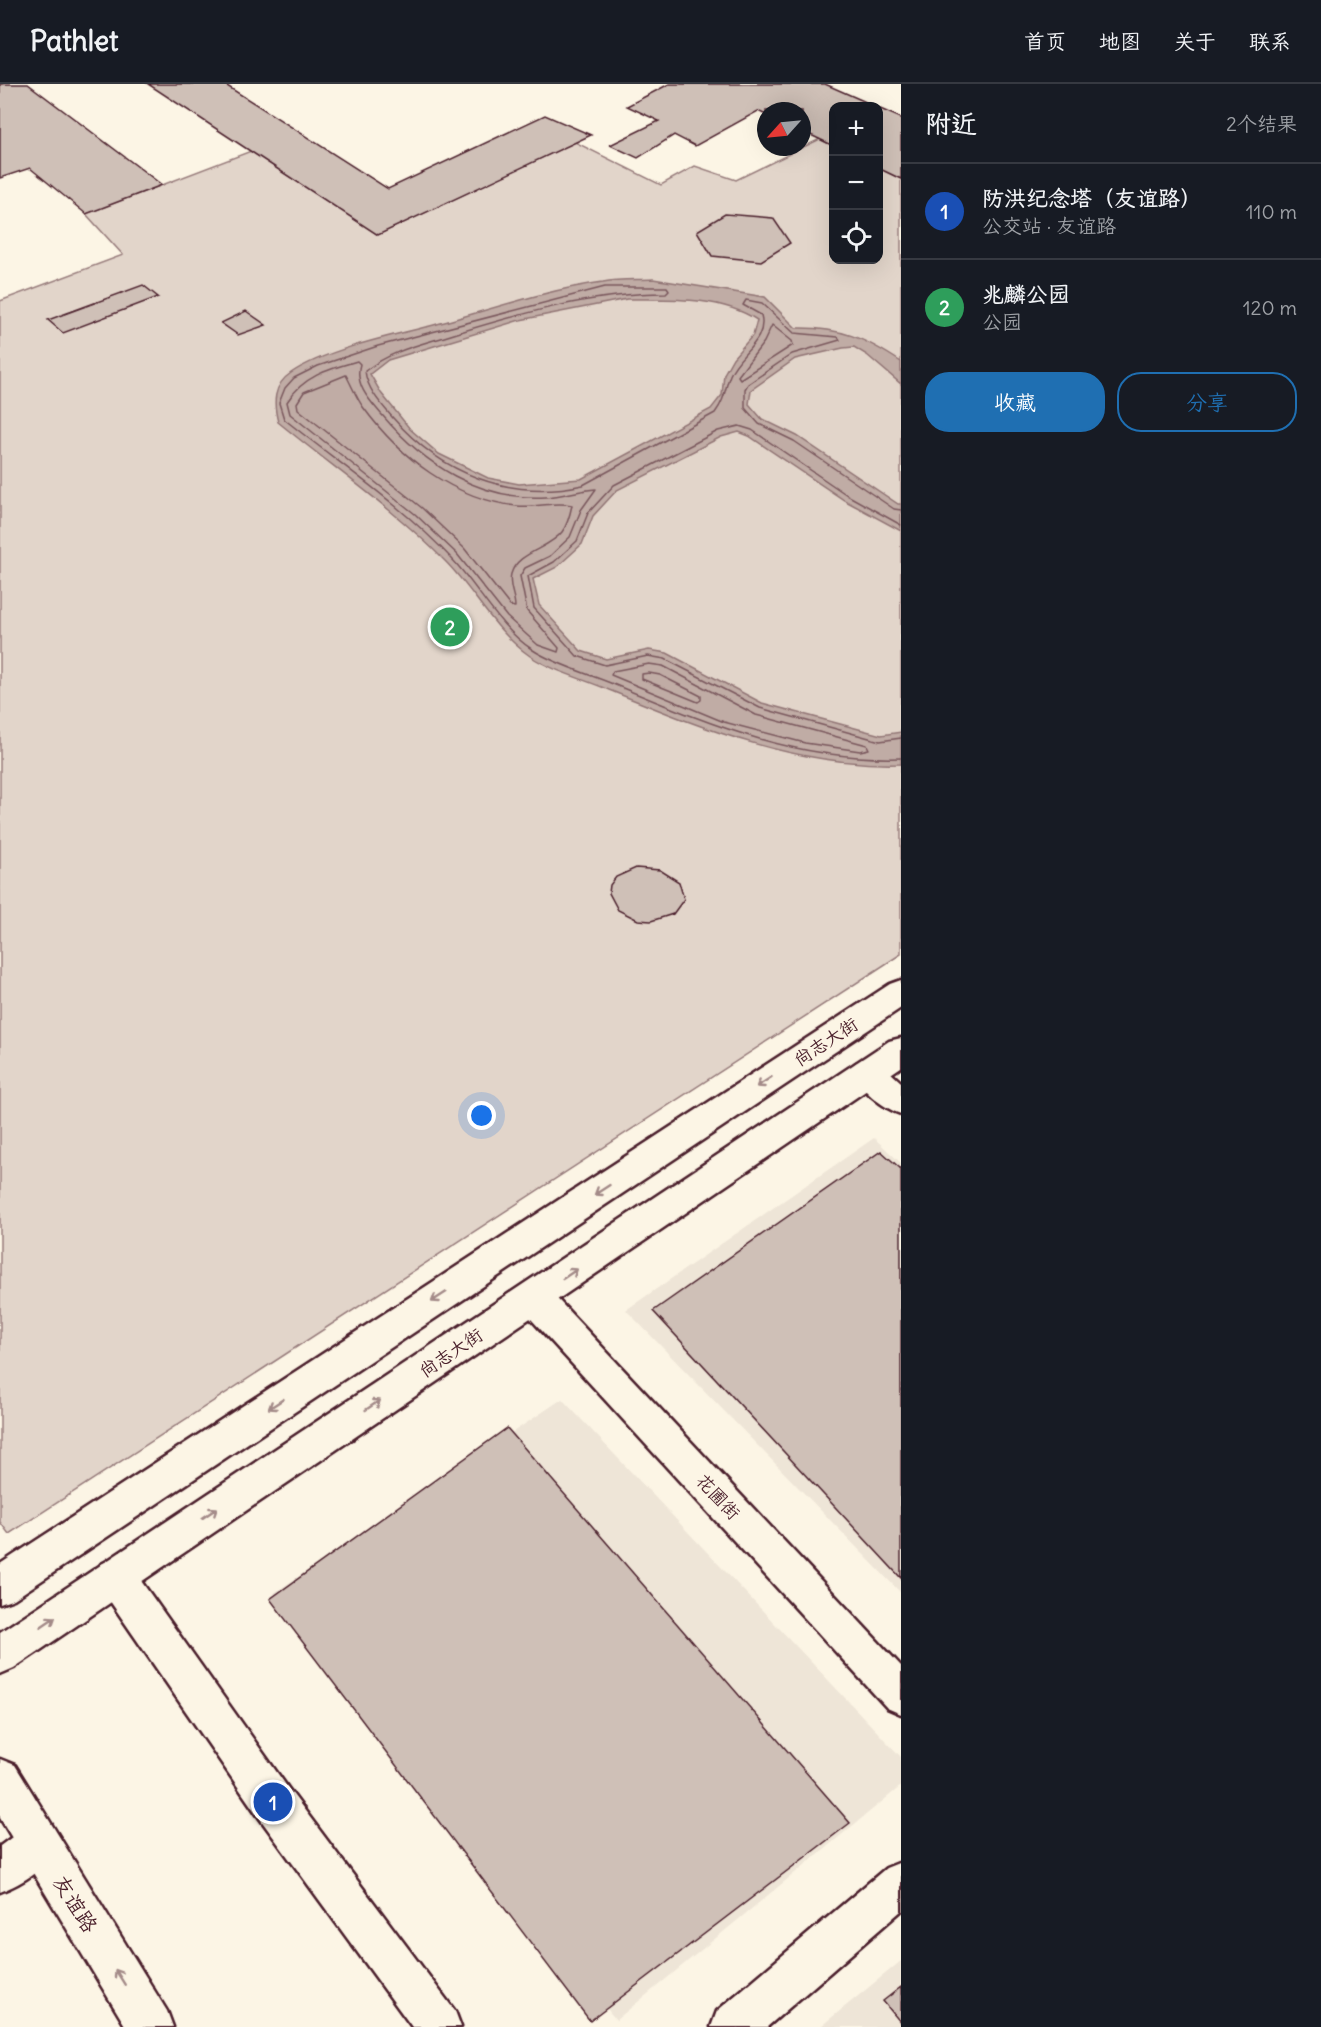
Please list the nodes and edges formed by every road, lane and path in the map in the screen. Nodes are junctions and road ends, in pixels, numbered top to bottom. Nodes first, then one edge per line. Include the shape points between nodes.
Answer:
1 (901, 993) edge
2 (901, 1050) edge
3 (868, 1072) junction
4 (901, 1101) edge
5 (534, 1298) junction
6 (115, 1576) junction
7 (0, 1586) edge
8 (0, 1655) edge
9 (901, 1695) edge
10 (0, 1779) edge
11 (38, 1844) junction
12 (0, 1870) edge
13 (901, 1883) edge
14 (151, 2027) edge
15 (439, 2027) edge
16 (733, 2027) edge

1 -> 7 main road, 尚志大街
2 - 3 main road, 尚志大街
3 - 4 main road
5 -> 3 main road, 尚志大街
6 -> 5 main road, 尚志大街
5 - 9 main road, 花圃街
8 -> 6 main road, 尚志大街
6 - 15 main road via 273,1802
10 - 11 main road, 友谊路
11 - 12 main road
14 -> 11 main road, 友谊路
13 - 16 main road

